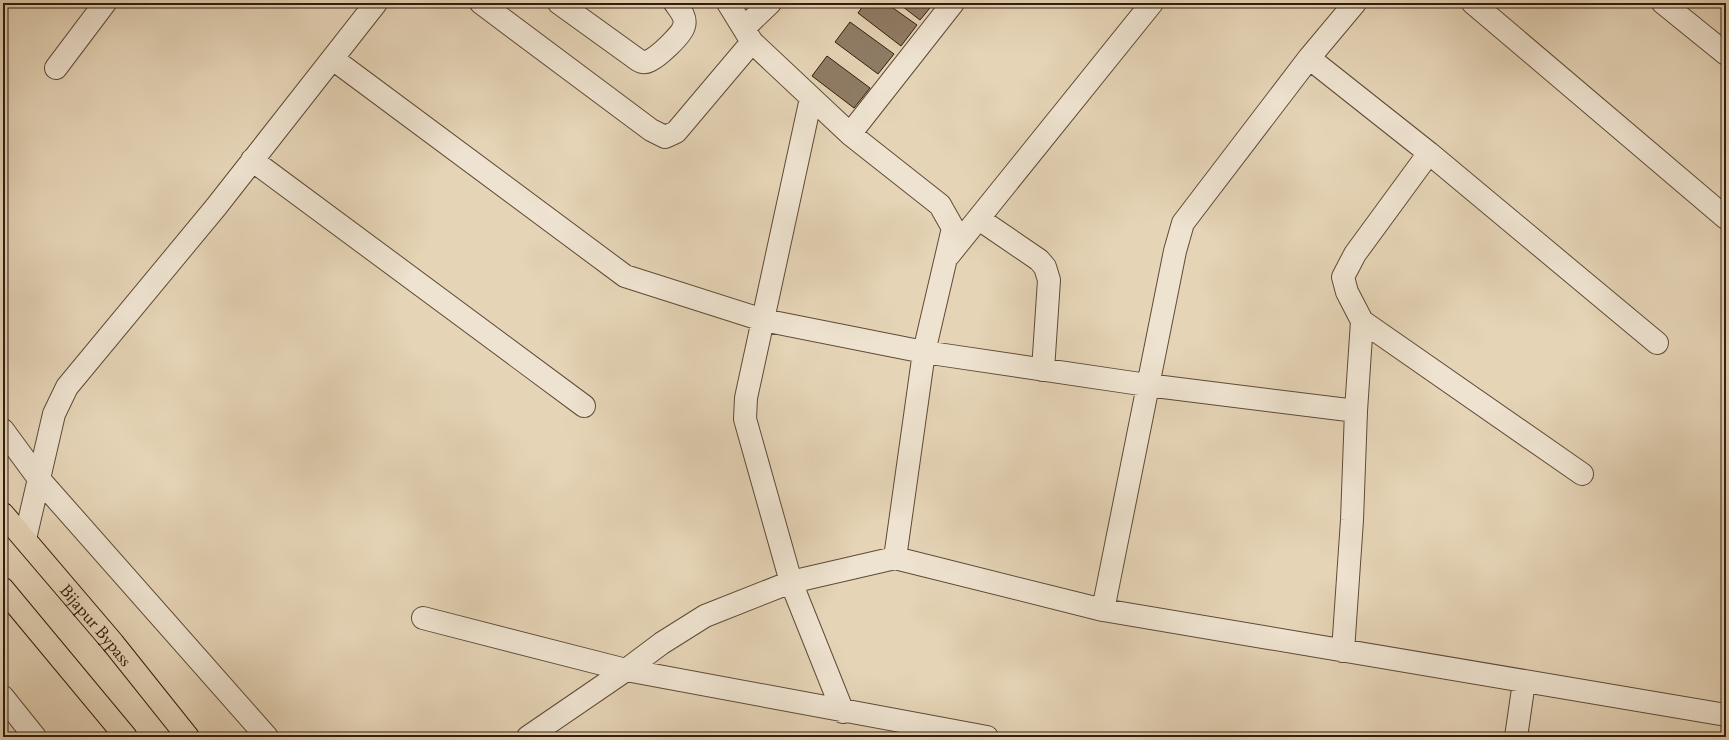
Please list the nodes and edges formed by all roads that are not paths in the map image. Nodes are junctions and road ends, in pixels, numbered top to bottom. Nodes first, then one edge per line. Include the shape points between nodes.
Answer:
1 (105, 3) edge
2 (376, 3) edge
3 (481, 3) edge
4 (559, 3) edge
5 (675, 3) edge
6 (728, 3) edge
7 (770, 3) edge
8 (954, 3) edge
9 (1152, 3) edge
10 (1356, 3) edge
11 (1473, 3) edge
12 (1664, 3) edge
13 (748, 35) junction
14 (1726, 54) edge
15 (1309, 58) junction
16 (332, 59) junction
17 (56, 68) dead end
18 (811, 98) junction
19 (850, 134) junction
20 (1429, 153) junction
21 (252, 160) junction
22 (1726, 218) edge
23 (979, 219) junction
24 (947, 257) junction
25 (763, 320) junction
26 (1362, 321) junction
27 (1657, 343) dead end
28 (924, 352) junction
29 (1042, 370) junction
30 (1147, 385) junction
31 (584, 406) dead end
32 (1356, 411) junction
33 (3, 430) edge
34 (1582, 474) dead end
35 (39, 479) junction
36 (3, 514) edge
37 (25, 539) junction
38 (895, 558) junction
39 (791, 582) junction
40 (3, 589) edge
41 (1103, 610) junction
42 (423, 618) dead end
43 (1342, 651) junction
44 (626, 670) junction
45 (1524, 682) junction
46 (3, 697) edge
47 (843, 712) junction
48 (1726, 715) edge
49 (36, 737) edge
50 (126, 737) edge
51 (188, 737) edge
52 (267, 737) edge
53 (528, 737) edge
54 (987, 737) edge
55 (1516, 737) edge

1 - 17 street
2 - 16 street
3 - 13 street via 651,130 665,137 676,132
4 - 5 street via 644,62 650,61 672,42 684,26 683,16
6 - 13 street
7 - 13 street
8 - 19 street
9 - 23 street
10 - 15 street
11 - 22 street
12 - 14 street
13 - 18 street
15 - 20 street
15 - 30 street via 1183,223 1174,251
16 - 21 street
16 - 25 street via 625,276
18 - 19 street
18 - 25 street
19 - 24 street via 940,205 953,228
20 - 26 street via 1355,254 1344,274 1343,282
20 - 27 street
21 - 31 street
21 - 35 street via 67,387 54,414
23 - 24 street
23 - 29 street via 1039,260 1048,273
24 - 28 street
25 - 28 street
25 - 39 street via 746,398 745,419
26 - 32 street
26 - 34 street
28 - 29 street
28 - 38 street
29 - 30 street
30 - 32 street
30 - 41 street
32 - 43 street via 1352,520
33 - 35 street
35 - 37 street
35 - 52 street
36 - 37 highway, Bijapur Bypass
37 - 51 highway, Bijapur Bypass
38 - 39 street
38 - 41 street
39 - 44 street via 705,616
39 - 47 street
40 - 50 highway
41 - 43 street
42 - 44 street
43 - 45 street
44 - 47 street
44 - 53 street
45 - 48 street
45 - 55 street
46 - 49 street
47 - 54 street

